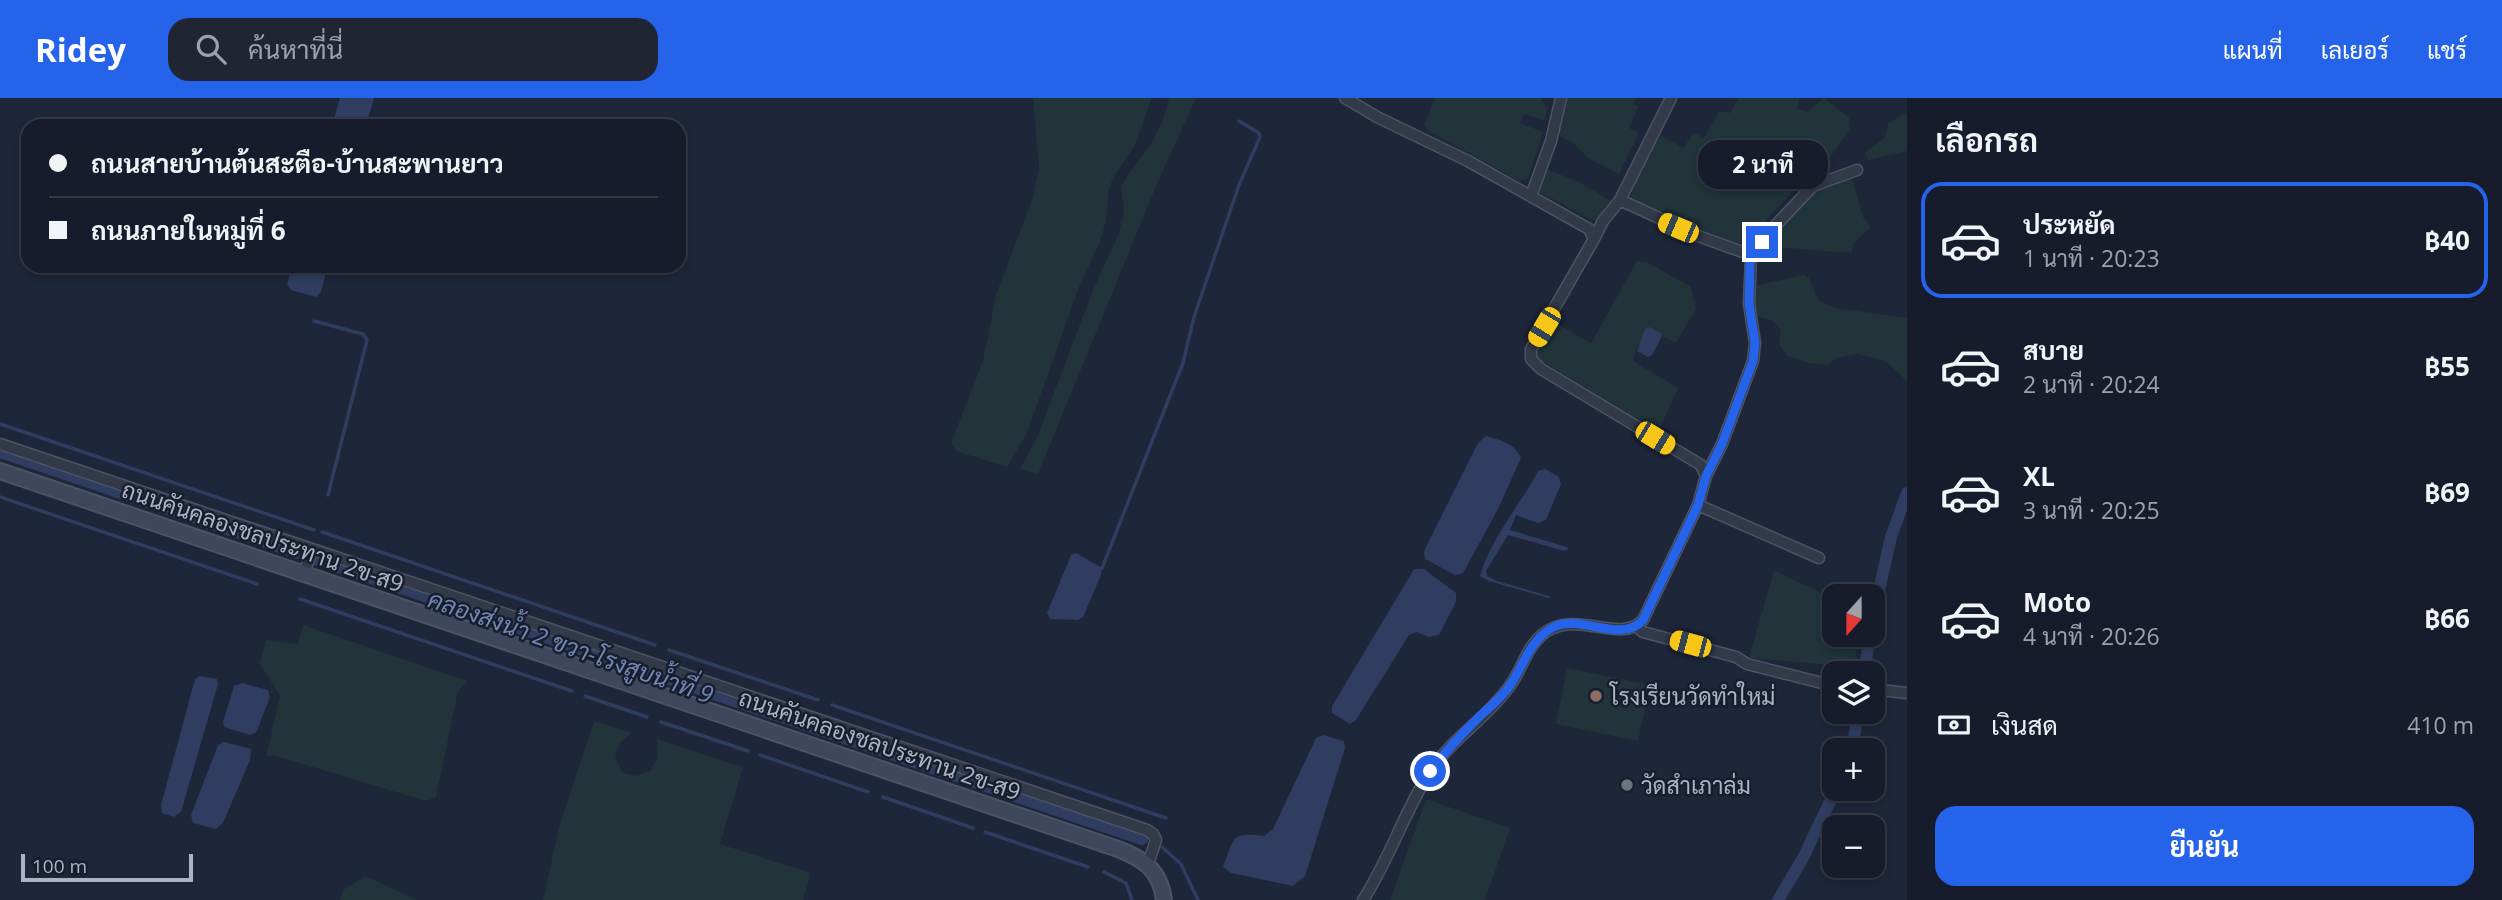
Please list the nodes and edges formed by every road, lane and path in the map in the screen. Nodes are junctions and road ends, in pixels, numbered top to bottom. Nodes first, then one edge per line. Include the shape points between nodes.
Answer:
1 (1345, 98) edge
2 (1561, 98) edge
3 (1671, 98) edge
4 (1857, 170) dead end
5 (1531, 196) junction
6 (1620, 200) junction
7 (1594, 239) junction
8 (1751, 255) junction
9 (0, 444) edge
10 (0, 471) edge
11 (1706, 476) junction
12 (1698, 505) junction
13 (312, 552) junction
14 (1819, 558) dead end
15 (305, 570) junction
16 (1637, 627) junction
17 (1822, 683) edge
18 (1885, 690) edge
19 (1907, 692) edge
20 (1148, 864) junction
21 (1164, 900) edge
22 (1363, 900) edge

1 - 5 street
2 - 5 street
3 - 6 street
4 - 8 street via 1813,186
5 - 7 street via 1589,229
6 - 7 street
6 - 8 street
7 - 11 street via 1531,349 1531,359 1701,465
8 - 11 street via 1753,361
9 - 13 street
10 - 15 street, ถนนคันคลองชลประทาน 2ข-ส9
11 - 12 street
12 - 14 street
12 - 16 street
13 - 15 street
13 - 20 street via 1147,830 1156,840
15 - 20 street, ถนนคันคลองชลประทาน 2ข-ส9 via 1118,849
16 - 17 street via 1747,664
16 - 22 street via 1565,623 1542,635 1509,687 1430,771
18 - 19 street
20 - 21 street

